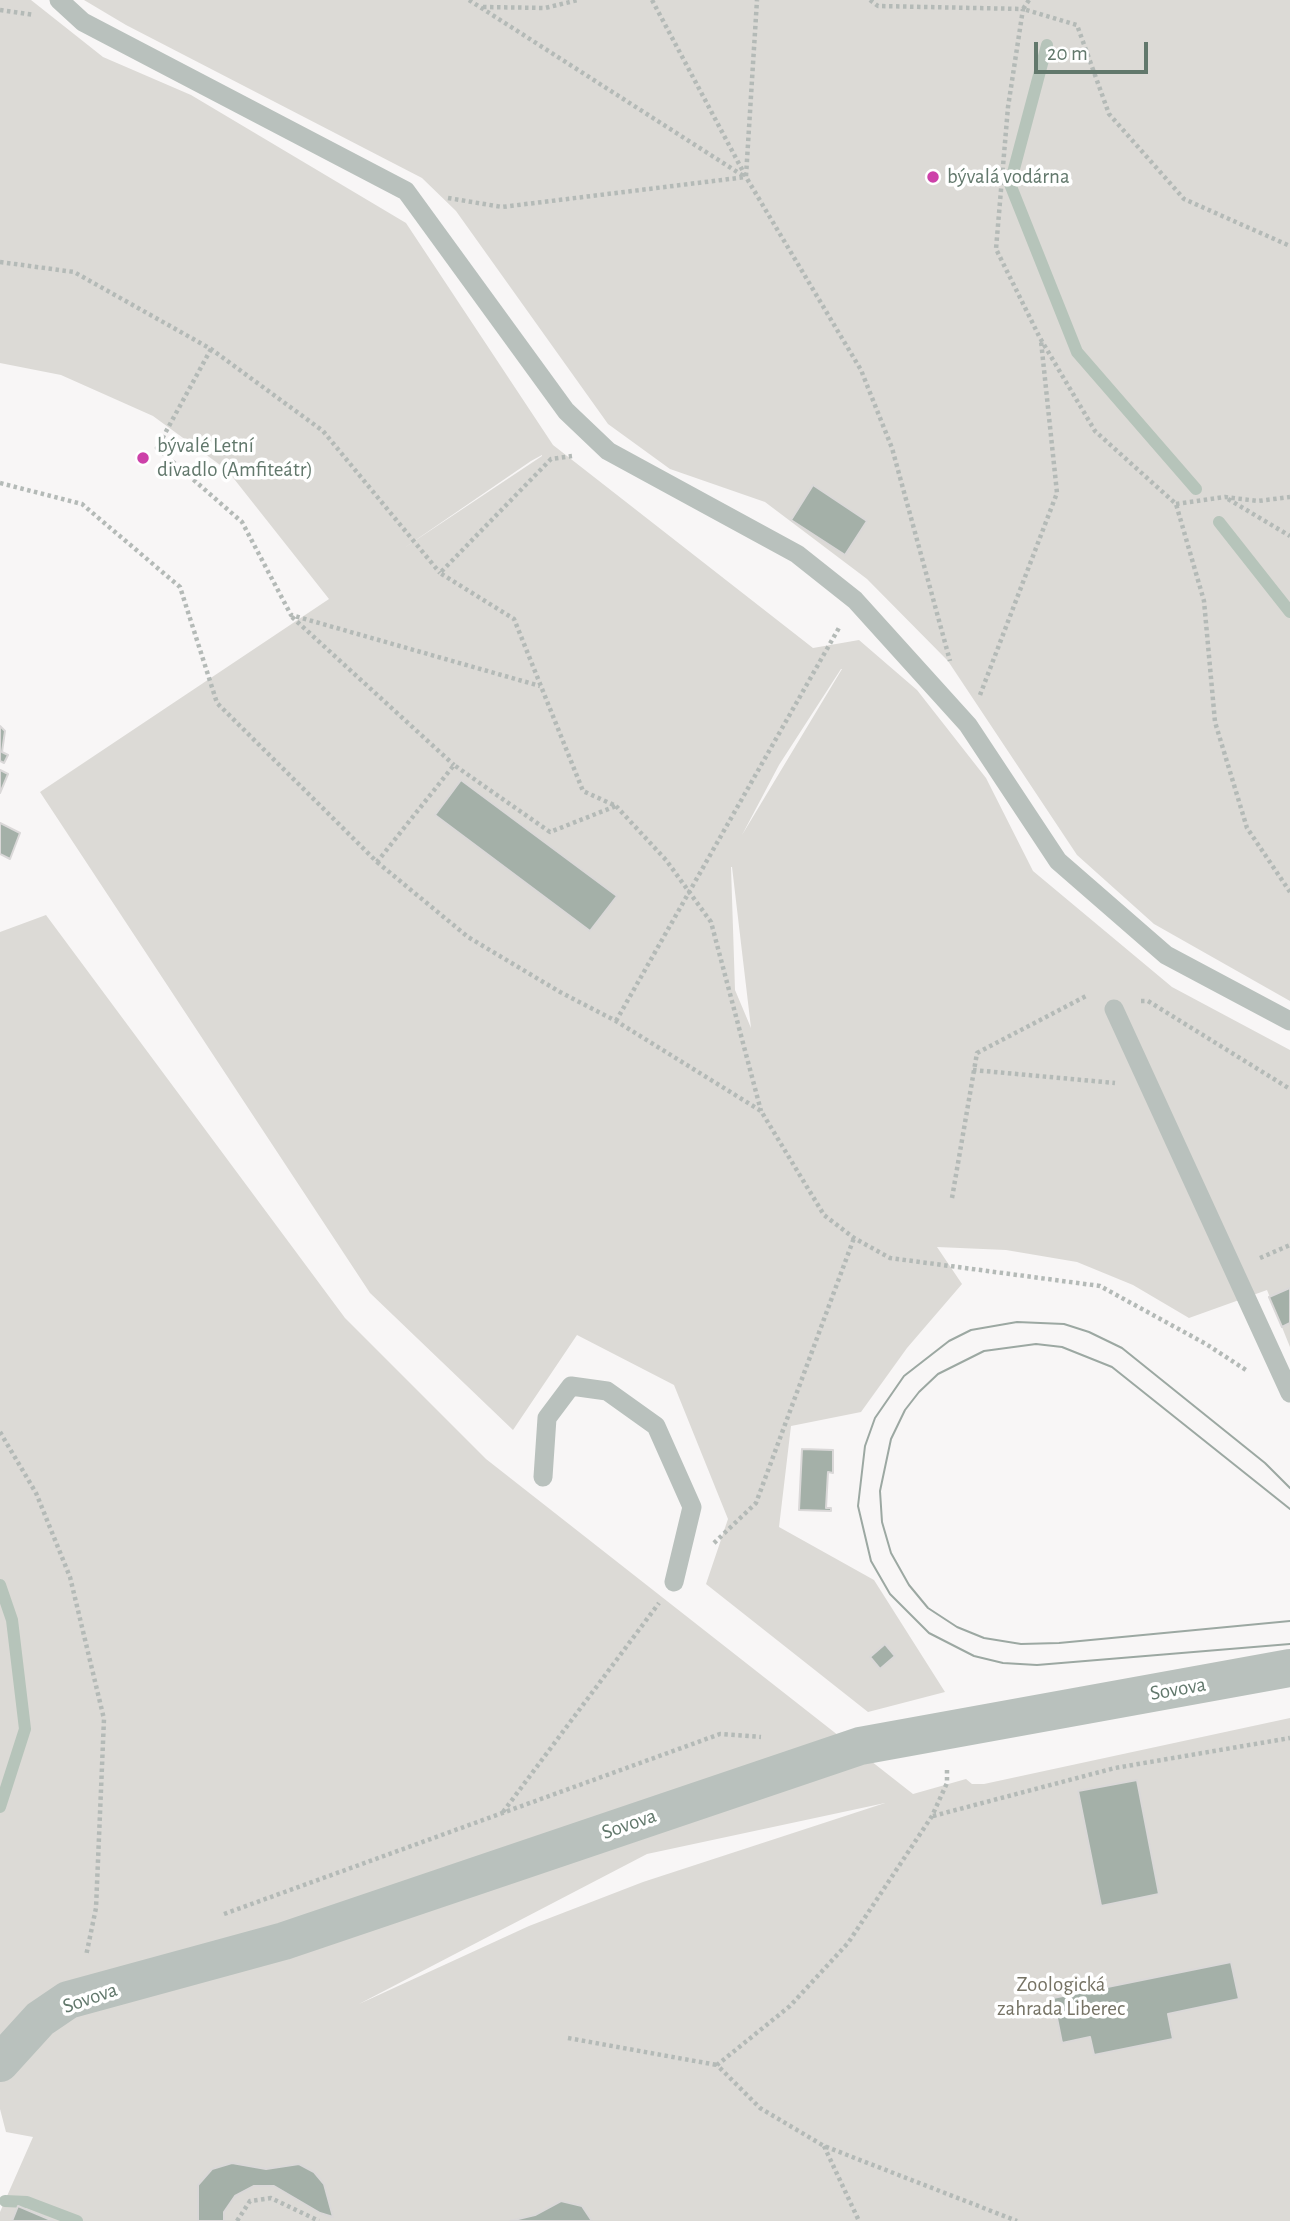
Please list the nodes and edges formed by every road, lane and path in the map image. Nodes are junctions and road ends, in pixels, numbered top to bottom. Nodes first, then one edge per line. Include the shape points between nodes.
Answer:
1 (59, 0) edge
2 (469, 0) edge
3 (578, 0) edge
4 (652, 0) edge
5 (757, 0) edge
6 (870, 0) edge
7 (1028, 0) edge
8 (482, 7) junction
9 (1023, 9) junction
10 (746, 177) junction
11 (406, 191) junction
12 (1290, 246) edge
13 (0, 262) edge
14 (1040, 338) junction
15 (211, 349) junction
16 (608, 450) junction
17 (0, 482) edge
18 (1224, 497) junction
19 (1290, 497) edge
20 (1176, 504) junction
21 (1290, 537) edge
22 (440, 573) junction
23 (855, 600) junction
24 (290, 615) junction
25 (541, 687) junction
26 (968, 726) junction
27 (454, 765) junction
28 (616, 806) junction
29 (377, 862) junction
30 (1290, 892) edge
31 (691, 894) junction
32 (1110, 1004) junction
33 (616, 1021) junction
34 (1290, 1021) edge
35 (973, 1070) junction
36 (1149, 1086) junction
37 (1290, 1089) edge
38 (761, 1111) junction
39 (952, 1198) dead end
40 (1248, 1372) dead end
41 (1290, 1393) edge
42 (0, 1432) edge
43 (543, 1477) dead end
44 (674, 1582) dead end
45 (1290, 1668) edge
46 (947, 1730) junction
47 (771, 1738) dead end
48 (1290, 1738) edge
49 (932, 1816) junction
50 (217, 1916) dead end
51 (85, 1958) dead end
52 (568, 2038) dead end
53 (0, 2063) edge
54 (718, 2065) junction
55 (824, 2146) junction
56 (237, 2221) edge
57 (319, 2221) edge
58 (859, 2221) edge
59 (1017, 2221) edge

1 - 11 lane via 83,22
2 - 8 path
3 - 8 path via 545,8
4 - 10 path
5 - 10 path
6 - 9 path via 878,6
7 - 9 path
8 - 10 path
9 - 12 path via 1077,25 1109,114 1184,199
9 - 14 path via 1008,107 996,249
10 - 11 path via 502,207
10 - 26 path via 861,370 892,448
11 - 16 lane via 559,402
13 - 15 path via 74,272
14 - 20 path via 1095,430
14 - 26 path via 1057,493
15 - 22 path via 323,431
15 - 24 path via 158,448 242,522
16 - 22 path via 551,459
16 - 23 lane via 797,554
17 - 29 path via 82,504 180,587 217,703
18 - 19 path via 1258,501
18 - 20 path
18 - 21 path
20 - 30 path via 1204,601 1215,722 1247,828
22 - 25 path via 514,619
23 - 26 lane
23 - 31 path
24 - 25 path
24 - 27 path
25 - 28 path via 583,791
26 - 34 lane via 1058,861 1167,955
27 - 28 path via 550,832
27 - 29 path
28 - 31 path
29 - 33 path via 468,937
31 - 33 path
31 - 38 path via 711,922
32 - 35 path via 1089,995 977,1053
32 - 36 lane
32 - 37 path via 1148,1001
33 - 38 path
35 - 36 path
35 - 39 path
36 - 41 lane
38 - 40 path via 824,1215 890,1258 1100,1286 1206,1343
42 - 51 path via 36,1493 70,1577 104,1720 96,1908
43 - 44 lane via 547,1418 571,1386 607,1391 656,1426 692,1507
45 - 46 street, Sovova
46 - 49 path via 947,1783
46 - 53 street, Sovova via 860,1746 284,1941 68,2000 40,2020
47 - 50 path via 720,1734
48 - 49 path via 1115,1768
49 - 54 path via 848,1943 790,2006
52 - 54 path
54 - 55 path via 760,2108
55 - 58 path
55 - 59 path
56 - 57 path via 250,2202 271,2198

